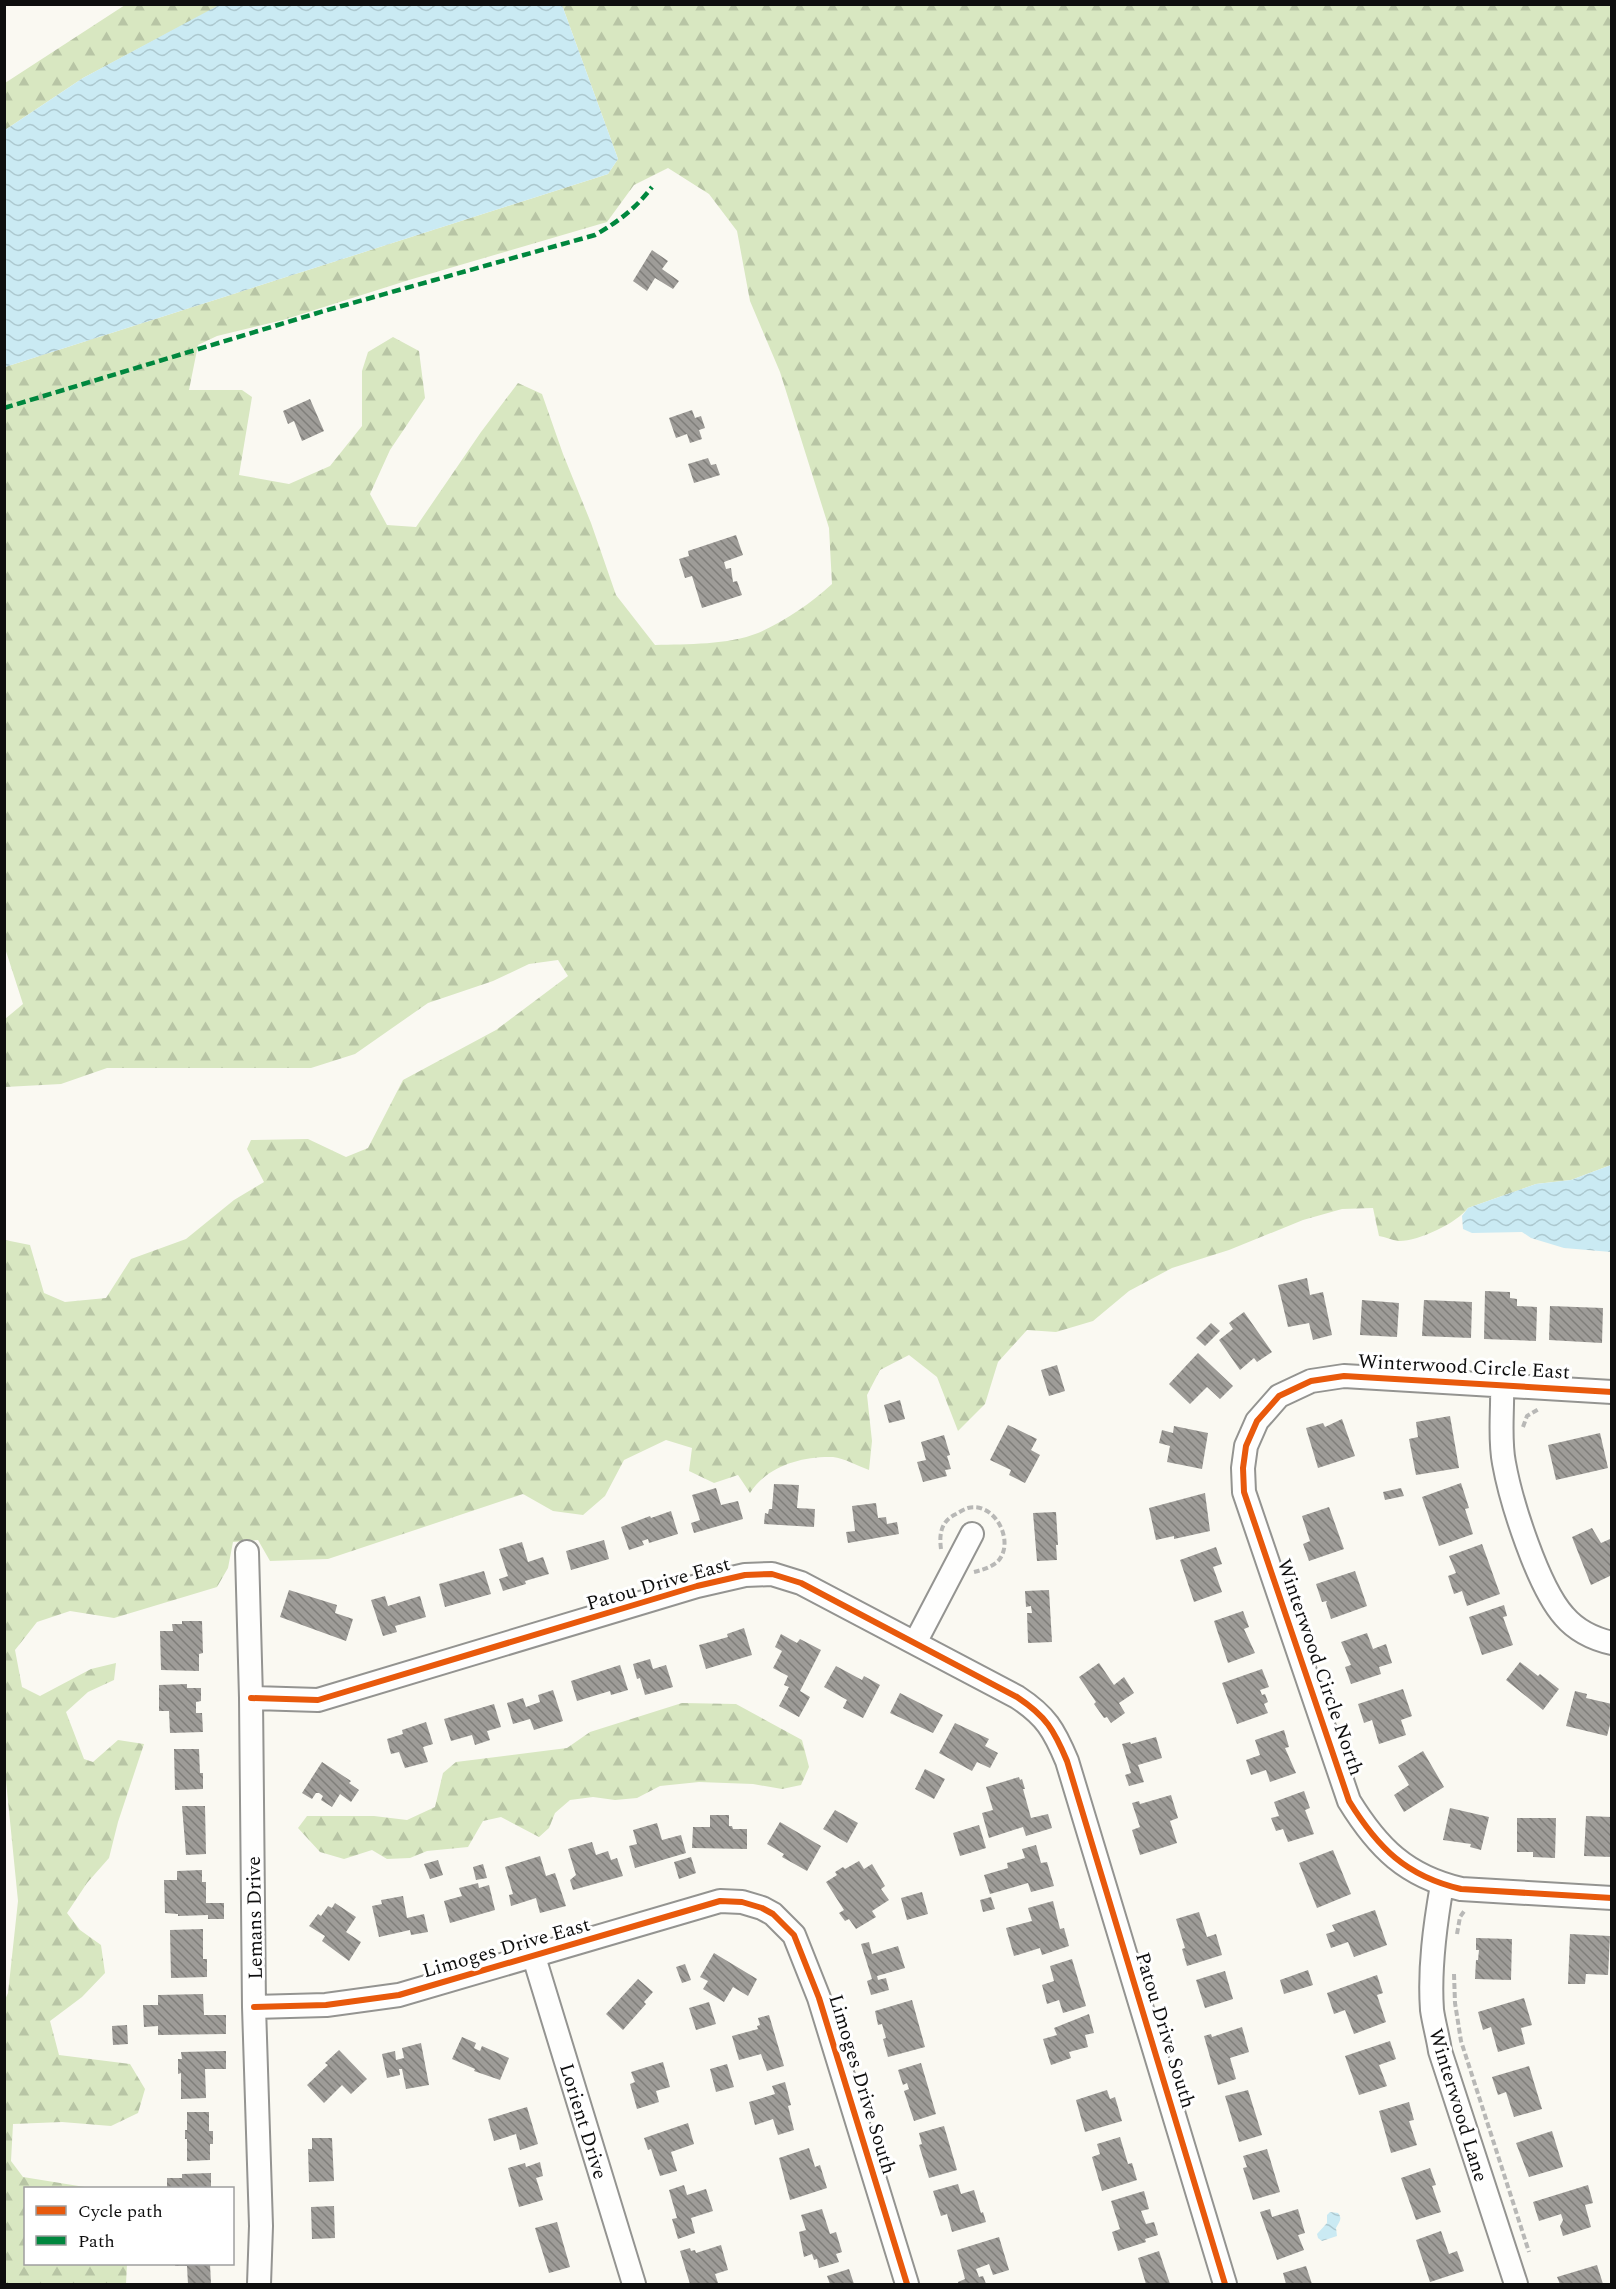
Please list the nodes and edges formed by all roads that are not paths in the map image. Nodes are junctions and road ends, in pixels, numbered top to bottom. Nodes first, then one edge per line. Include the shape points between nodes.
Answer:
1 (1502, 1385) junction
2 (1611, 1392) edge
3 (1257, 1421) joint
4 (972, 1534) dead end
5 (247, 1552) dead end
6 (916, 1641) junction
7 (1611, 1643) edge
8 (251, 1698) junction
9 (1075, 1786) joint
10 (1442, 1885) junction
11 (1611, 1898) edge
12 (762, 1908) joint
13 (534, 1957) junction
14 (254, 2007) junction
15 (259, 2284) edge
16 (634, 2284) edge
17 (907, 2284) edge
18 (1225, 2284) edge
19 (1516, 2284) edge

1 - 2 street, Winterwood Circle East
1 - 3 street, Winterwood Circle East via 1344,1376 1311,1381 1279,1396
1 - 7 street via 1504,1462 1518,1517 1549,1596 1564,1616 1587,1634
3 - 10 street, Winterwood Circle North via 1246,1446 1244,1492 1349,1801 1390,1854 1421,1876
4 - 6 street
5 - 8 street, Lemans Drive
6 - 8 street, Patou Drive East via 801,1583 772,1574 745,1575 318,1700
6 - 9 street, Patou Drive East via 1038,1711 1056,1735
8 - 14 street, Lemans Drive
9 - 18 street, Patou Drive South
10 - 11 street, Winterwood Circle North
10 - 19 street, Winterwood Lane via 1431,1981 1440,2051
12 - 13 street, Limoges Drive East via 720,1901
12 - 17 street, Limoges Drive South via 794,1935 819,1998
13 - 14 street, Limoges Drive East via 399,1995 326,2005
13 - 16 street, Lorient Drive
14 - 15 street, Lemans Drive via 261,2226

